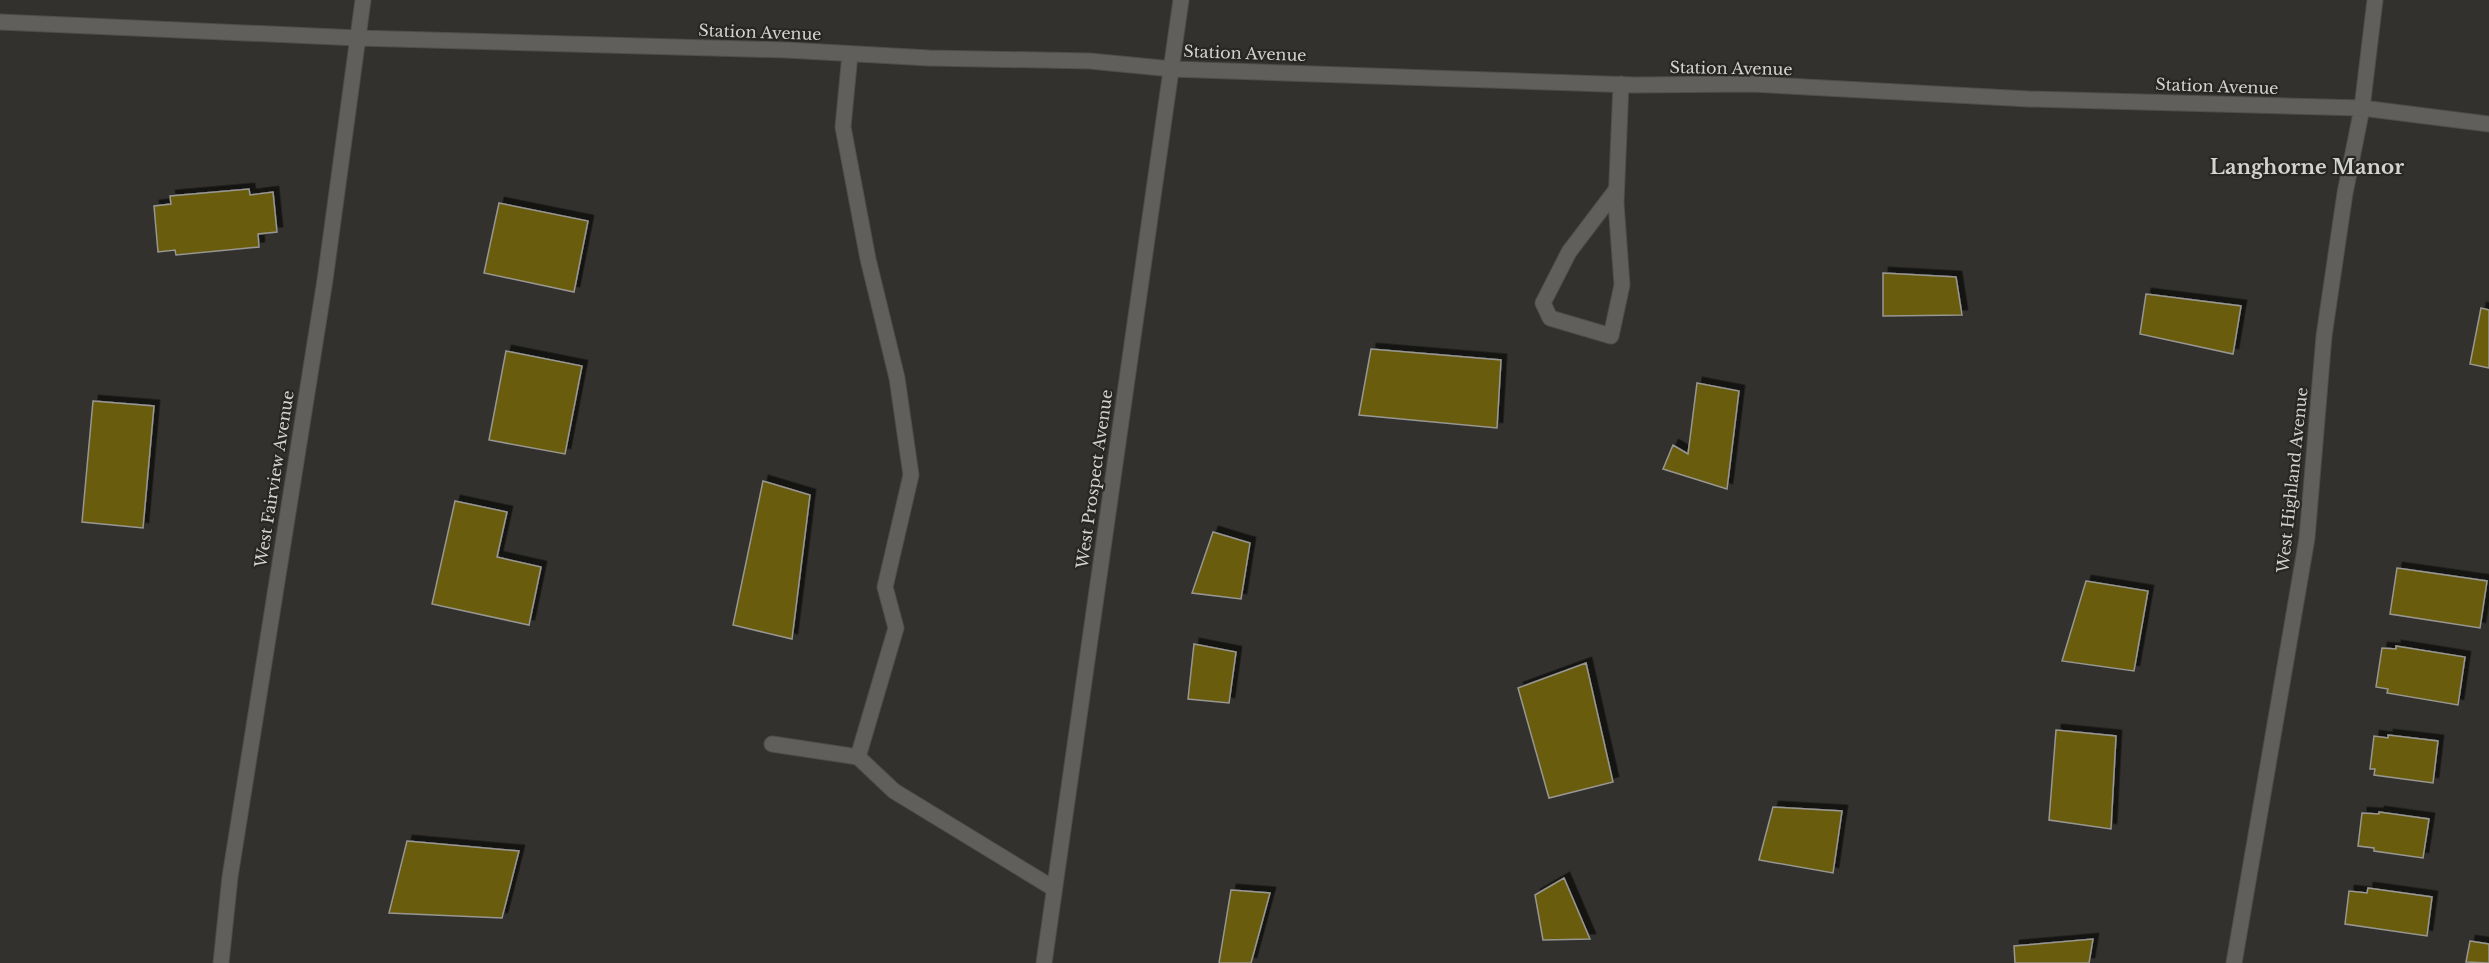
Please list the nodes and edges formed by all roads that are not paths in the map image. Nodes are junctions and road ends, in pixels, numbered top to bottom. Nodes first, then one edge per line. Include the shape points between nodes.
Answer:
1 (363, 0) edge
2 (1181, 0) edge
3 (2375, 0) edge
4 (0, 22) edge
5 (358, 38) junction
6 (850, 54) junction
7 (1172, 69) junction
8 (1621, 84) junction
9 (2362, 108) junction
10 (2489, 124) edge
11 (1616, 190) junction
12 (772, 744) dead end
13 (858, 757) junction
14 (1053, 888) junction
15 (221, 963) edge
16 (1044, 963) edge
17 (2234, 963) edge

1 - 5 street, West Fairview Avenue
2 - 7 street, West Prospect Avenue
3 - 9 street, West Highland Avenue
4 - 5 street, Station Avenue
5 - 6 street, Station Avenue
5 - 15 street, West Fairview Avenue via 326,280 230,877
6 - 7 street, Station Avenue via 1090,62
6 - 13 street via 843,127 868,259 897,378 911,475 885,587 896,628
7 - 8 street, Station Avenue
7 - 14 street, West Prospect Avenue
8 - 9 street, Station Avenue via 1752,84 2029,99
8 - 11 street
9 - 10 street, Station Avenue
9 - 17 street, West Highland Avenue via 2324,336 2307,538
11 - 11 street via 1622,285 1611,336 1550,318 1543,303 1569,252
12 - 13 street
13 - 14 street via 894,791
14 - 16 street, West Prospect Avenue

